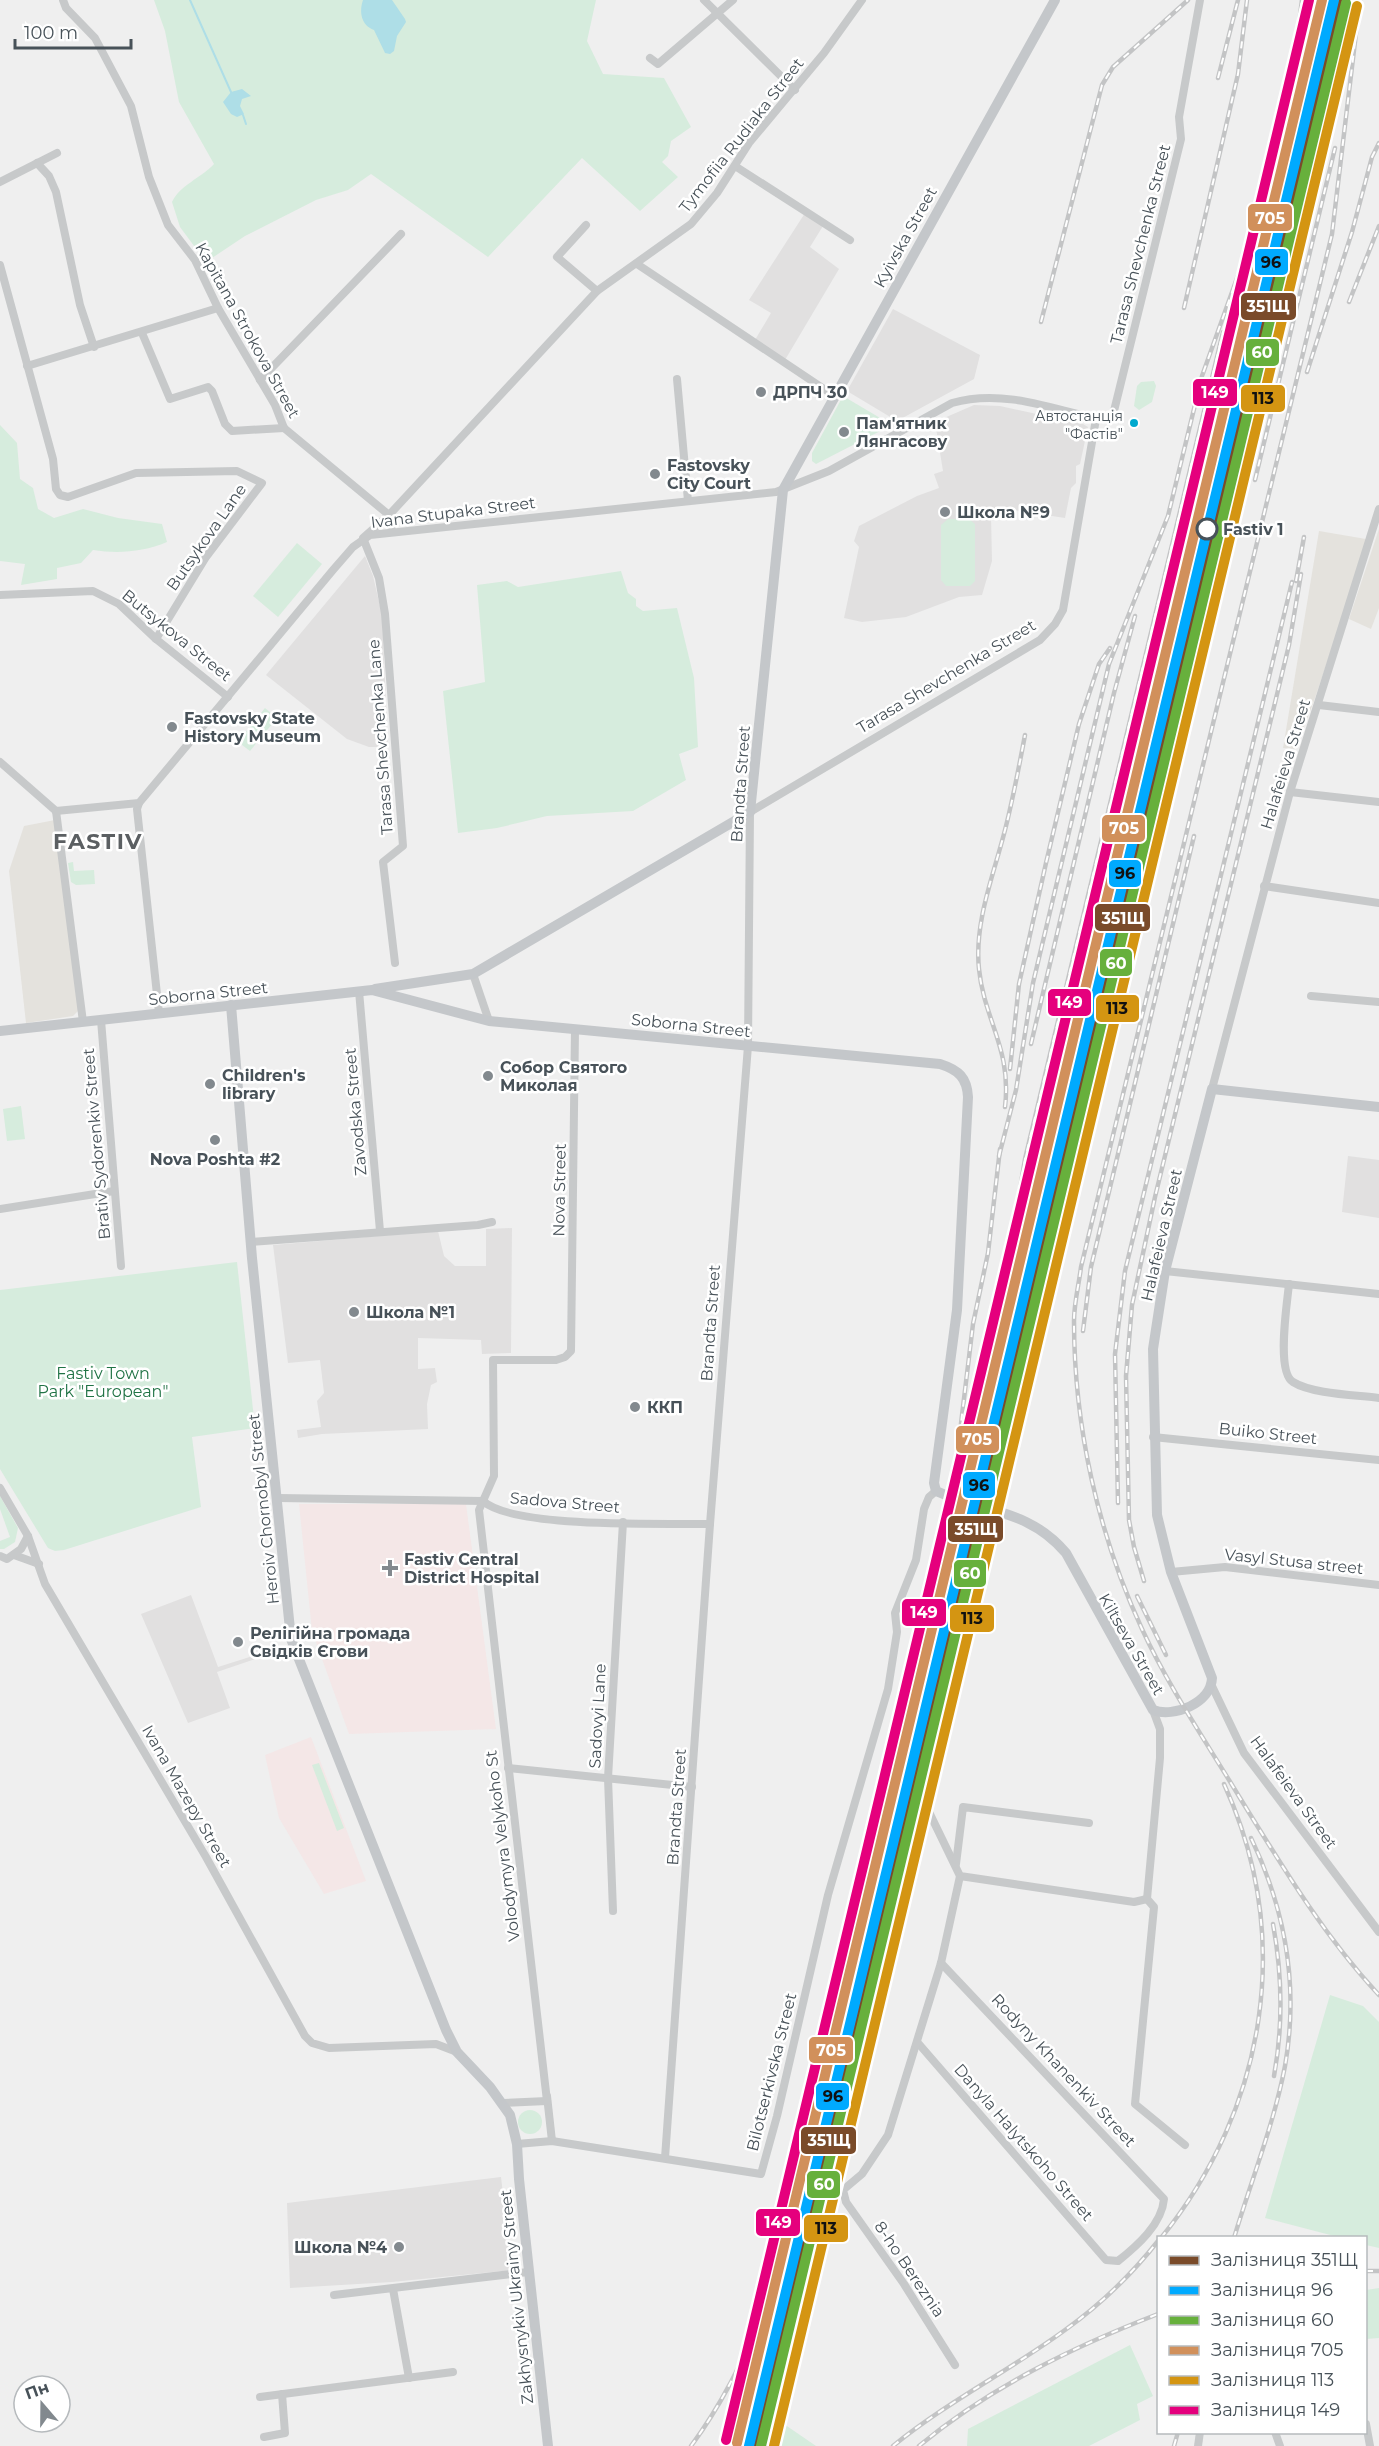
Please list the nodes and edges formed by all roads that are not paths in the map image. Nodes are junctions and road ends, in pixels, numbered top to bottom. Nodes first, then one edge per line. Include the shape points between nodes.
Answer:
1 (63, 0) edge
2 (704, 0) edge
3 (732, 0) edge
4 (862, 0) edge
5 (1055, 0) edge
6 (1200, 0) edge
7 (717, 13) junction
8 (650, 58) dead end
9 (795, 90) junction
10 (57, 153) dead end
11 (37, 163) junction
12 (735, 166) junction
13 (0, 182) edge
14 (586, 225) dead end
15 (401, 234) dead end
16 (850, 240) dead end
17 (637, 264) junction
18 (0, 265) edge
19 (597, 291) junction
20 (218, 308) junction
21 (142, 333) junction
22 (94, 347) junction
23 (27, 366) junction
24 (677, 379) dead end
25 (260, 380) junction
26 (833, 395) junction
27 (1096, 419) junction
28 (284, 428) junction
29 (783, 490) junction
30 (688, 501) junction
31 (1379, 509) edge
32 (389, 515) junction
33 (392, 531) junction
34 (363, 538) junction
35 (0, 595) edge
36 (156, 639) junction
37 (228, 697) junction
38 (1319, 705) junction
39 (1379, 712) edge
40 (0, 762) edge
41 (1290, 792) junction
42 (1379, 802) edge
43 (139, 803) junction
44 (56, 811) junction
45 (750, 812) junction
46 (1264, 886) junction
47 (1379, 903) edge
48 (395, 963) dead end
49 (473, 974) junction
50 (372, 990) junction
51 (359, 991) junction
52 (1311, 996) dead end
53 (1379, 1002) edge
54 (231, 1005) junction
55 (159, 1013) junction
56 (101, 1020) junction
57 (489, 1020) junction
58 (83, 1022) junction
59 (575, 1029) junction
60 (0, 1031) edge
61 (748, 1046) junction
62 (1212, 1089) junction
63 (1379, 1107) edge
64 (114, 1191) junction
65 (0, 1209) edge
66 (492, 1222) dead end
67 (380, 1231) junction
68 (251, 1242) junction
69 (121, 1266) dead end
70 (1165, 1270) junction
71 (1289, 1284) junction
72 (1379, 1294) edge
73 (1379, 1398) edge
74 (1154, 1437) junction
75 (1379, 1460) edge
76 (0, 1488) edge
77 (936, 1491) junction
78 (278, 1498) junction
79 (478, 1501) junction
80 (984, 1507) junction
81 (623, 1522) junction
82 (710, 1524) junction
83 (28, 1536) junction
84 (5, 1558) edge
85 (39, 1564) junction
86 (1171, 1572) junction
87 (1379, 1585) edge
88 (1211, 1684) junction
89 (1153, 1710) junction
90 (508, 1768) junction
91 (608, 1778) junction
92 (692, 1787) junction
93 (1089, 1823) dead end
94 (956, 1865) junction
95 (960, 1876) junction
96 (1147, 1899) junction
97 (613, 1911) dead end
98 (1379, 1932) edge
99 (941, 1962) junction
100 (918, 2043) junction
101 (457, 2052) junction
102 (548, 2101) junction
103 (503, 2103) junction
104 (552, 2141) junction
105 (517, 2144) junction
106 (1185, 2145) dead end
107 (665, 2158) junction
108 (1106, 2260) joint
109 (528, 2272) junction
110 (393, 2289) junction
111 (334, 2295) dead end
112 (955, 2365) dead end
113 (453, 2372) dead end
114 (409, 2378) junction
115 (282, 2394) junction
116 (260, 2397) dead end
117 (264, 2437) dead end
118 (548, 2446) edge

1 - 20 street, Kapitana Strokova Street via 95,38 131,106 149,177 168,225 195,260
2 - 7 street
3 - 7 street
4 - 9 street, Tymofiia Rudiaka Street
5 - 26 main road, Kyivska Street
6 - 27 street, Tarasa Shevchenka Street via 1179,117 1181,139 1112,419
7 - 8 street via 658,64
7 - 9 street
9 - 12 street, Tymofiia Rudiaka Street via 749,143
10 - 11 street
11 - 13 street
11 - 22 street via 56,192 80,305
12 - 16 street
12 - 17 street, Tymofiia Rudiaka Street via 691,224
14 - 19 street via 557,256
15 - 25 street
17 - 19 street, Tymofiia Rudiaka Street
17 - 26 street
18 - 23 street
19 - 32 street, Tymofiia Rudiaka Street
20 - 21 street
20 - 25 street, Kapitana Strokova Street
21 - 22 street
21 - 28 street via 170,399 207,387 232,431
22 - 23 street
23 - 36 street, Butsykova Lane via 54,459 60,495 68,497 136,473 237,471 262,483 206,557
24 - 30 street
25 - 28 street, Kapitana Strokova Street
26 - 29 main road, Kyivska Street
27 - 29 street, Ivana Stupaka Street via 1001,397 973,396 952,403 829,471
27 - 45 street, Tarasa Shevchenka Street via 1063,610 1055,624 1040,640
28 - 32 street, Kapitana Strokova Street
29 - 30 street, Ivana Stupaka Street
29 - 45 main road, Brandta Street
30 - 33 street, Ivana Stupaka Street
31 - 38 street, Halafeieva Street
32 - 33 street
32 - 34 street
33 - 34 street, Ivana Stupaka Street
34 - 37 street, Ivana Stupaka Street
34 - 48 street, Tarasa Shevchenka Lane via 379,578 387,630 403,846 383,862
35 - 36 street, Butsykova Street via 93,591 119,604
36 - 37 street, Butsykova Street
37 - 43 street, Ivana Stupaka Street
38 - 39 street
38 - 41 street, Halafeieva Street
40 - 44 street
41 - 42 street
41 - 46 street, Halafeieva Street
43 - 44 street
43 - 55 street
44 - 58 street
45 - 49 main road, Tarasa Shevchenka Street
45 - 61 street, Brandta Street
46 - 47 street
46 - 62 street, Halafeieva Street
49 - 50 main road
49 - 57 street
50 - 51 main road, Soborna Street
50 - 57 main road, Soborna Street
51 - 54 main road, Soborna Street
51 - 67 street, Zavodska Street
52 - 53 street
54 - 55 main road, Soborna Street
54 - 68 main road, Heroiv Chornobyl Street
55 - 56 main road, Soborna Street
56 - 58 main road, Soborna Street
56 - 64 street, Brativ Sydorenkiv Street
57 - 59 main road, Soborna Street
58 - 60 main road, Soborna Street
59 - 61 main road, Soborna Street
59 - 79 street, Nova Street via 571,1351 556,1360 493,1360 494,1476
61 - 77 main road, Soborna Street via 940,1064 955,1069 968,1086 957,1310
61 - 82 street, Brandta Street
62 - 63 main road
62 - 70 main road, Halafeieva Street
64 - 65 street
64 - 69 street, Brativ Sydorenkiv Street
66 - 67 street
67 - 68 street
68 - 78 main road, Heroiv Chornobyl Street
70 - 71 street
70 - 74 main road, Halafeieva Street via 1153,1349
71 - 72 street
71 - 73 street via 1284,1351 1286,1374 1292,1382
74 - 75 street, Buiko Street
74 - 86 main road, Halafeieva Street via 1156,1515
76 - 83 street, Ivana Mazepy Street
77 - 80 main road, Kiltseva Street
77 - 107 street, Bilotserkivska Street via 924,1509 916,1560 895,1612 897,1632 888,1689 828,1895 760,2174
78 - 79 street, Sadova Street
78 - 101 main road, Heroiv Chornobyl Street via 291,1639
79 - 81 street, Sadova Street via 491,1508 532,1517
79 - 90 street, Volodymyra Velykoho St
80 - 89 main road, Kiltseva Street via 1026,1520 1066,1553
80 - 94 street via 916,1793
81 - 82 street, Sadova Street
81 - 91 street, Sadovyi Lane
82 - 92 street, Brandta Street
83 - 84 street
83 - 85 street, Ivana Mazepy Street
84 - 85 street
85 - 101 street, Ivana Mazepy Street via 45,1584 206,1857 305,2036 312,2043 329,2048 436,2044
86 - 87 street, Vasyl Stusa street via 1225,1567
86 - 88 main road, Halafeieva Street
88 - 89 main road via 1204,1696 1186,1707 1168,1713
88 - 98 street, Halafeieva Street via 1244,1753
89 - 96 street, Kiltseva Street via 1160,1729 1160,1758
90 - 91 street
90 - 102 street, Volodymyra Velykoho St
91 - 92 street
91 - 97 street, Sadovyi Lane
92 - 107 street, Brandta Street
93 - 94 street via 963,1807
94 - 95 street
95 - 96 street via 1134,1902
95 - 99 street
96 - 106 street, Kiltseva Street via 1154,1907 1135,2104
99 - 100 street
99 - 108 street, Rodyny Khanenkiv Street via 1164,2199 1163,2213 1130,2252 1118,2261
100 - 108 street, Danyla Halytskoho Street
100 - 112 street, 8-ho Bereznia via 888,2135 862,2174 843,2190 846,2202
101 - 103 main road
102 - 103 street
102 - 104 street, Volodymyra Velykoho St
103 - 105 main road
104 - 105 street, Bilotserkivska Street
104 - 107 street, Bilotserkivska Street
105 - 109 main road, Zakhysnykiv Ukrainy Street
109 - 110 street
109 - 118 main road, Zakhysnykiv Ukrainy Street
110 - 111 street
110 - 114 street
113 - 114 street
114 - 115 street
115 - 116 street
115 - 117 street via 285,2433

